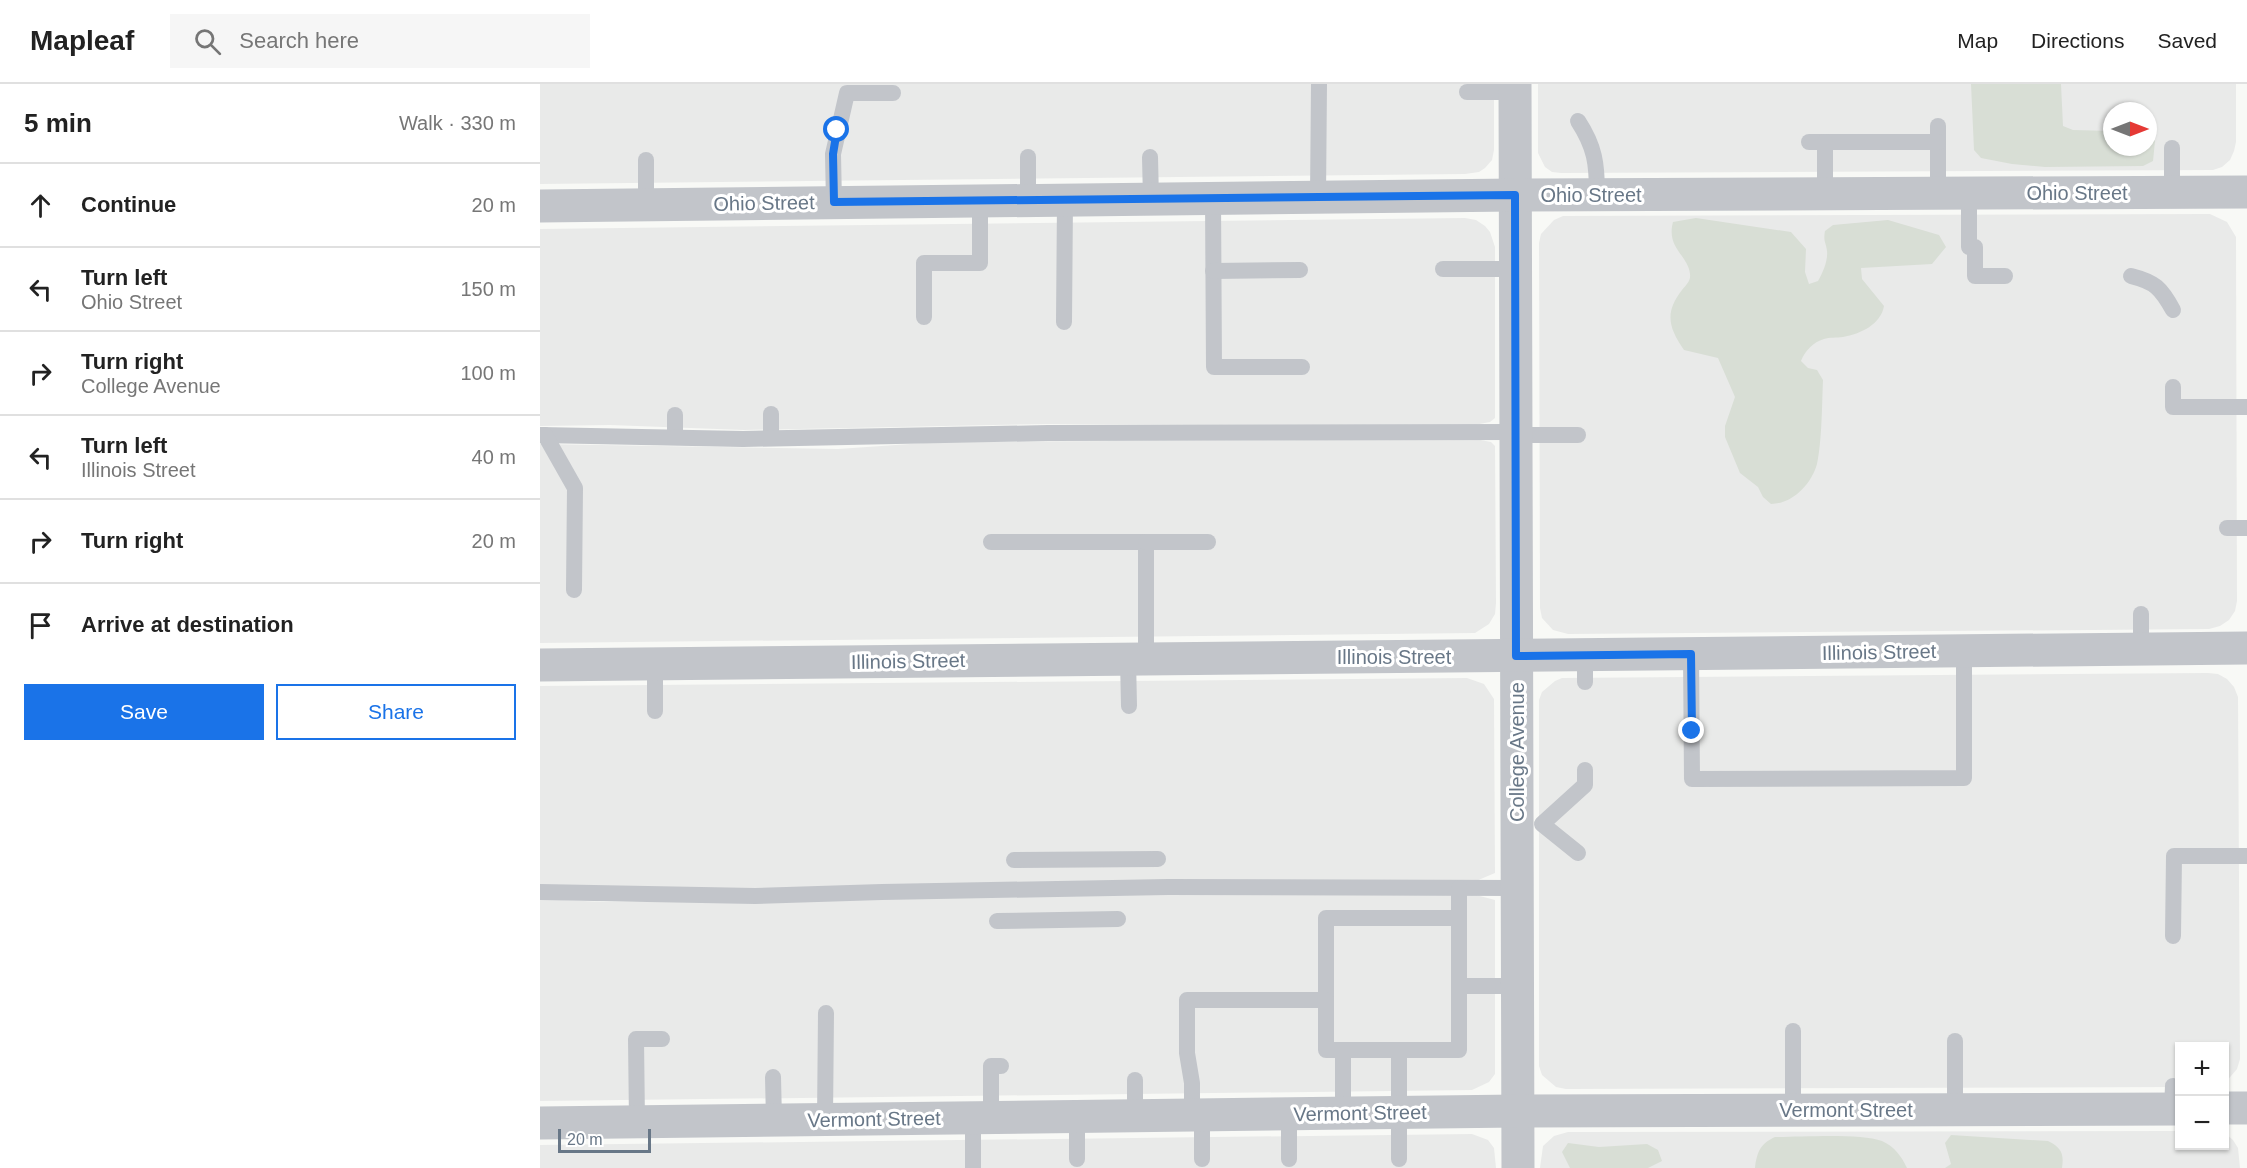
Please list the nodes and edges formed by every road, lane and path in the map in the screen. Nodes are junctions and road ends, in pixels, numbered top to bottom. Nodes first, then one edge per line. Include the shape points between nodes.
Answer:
1 (1319, 84) edge
2 (1515, 88) edge
3 (1467, 92) dead end
4 (893, 93) dead end
5 (1578, 121) dead end
6 (2172, 148) dead end
7 (1028, 157) dead end
8 (1150, 157) dead end
9 (646, 160) dead end
10 (2172, 192) junction
11 (2247, 192) edge
12 (1953, 193) junction
13 (1597, 194) junction
14 (1825, 194) junction
15 (1515, 195) junction
16 (1318, 197) junction
17 (1213, 198) junction
18 (1151, 199) junction
19 (1028, 200) junction
20 (1065, 200) junction
21 (980, 201) junction
22 (834, 202) junction
23 (646, 205) junction
24 (540, 206) edge
25 (1443, 269) dead end
26 (1515, 269) junction
27 (1300, 270) dead end
28 (1213, 271) junction
29 (2005, 276) dead end
30 (2131, 276) dead end
31 (2173, 310) dead end
32 (924, 317) dead end
33 (1064, 322) dead end
34 (1302, 367) dead end
35 (2173, 387) dead end
36 (2247, 407) edge
37 (771, 414) dead end
38 (675, 415) dead end
39 (1516, 433) junction
40 (543, 435) edge
41 (1578, 435) dead end
42 (675, 437) junction
43 (771, 438) junction
44 (2227, 528) dead end
45 (2247, 528) edge
46 (991, 542) dead end
47 (1146, 542) junction
48 (1208, 542) dead end
49 (574, 590) dead end
50 (2141, 614) dead end
51 (2247, 648) edge
52 (2141, 649) junction
53 (1964, 651) junction
54 (1691, 654) junction
55 (1516, 656) junction
56 (1137, 659) junction
57 (655, 663) junction
58 (540, 664) edge
59 (1129, 706) dead end
60 (655, 711) dead end
61 (1586, 770) dead end
62 (1529, 824) junction
63 (1578, 852) dead end
64 (2247, 856) edge
65 (1014, 860) dead end
66 (1040, 860) junction
67 (1158, 860) dead end
68 (628, 878) dead end
69 (1459, 888) junction
70 (1517, 888) junction
71 (1040, 889) junction
72 (540, 892) edge
73 (628, 895) junction
74 (1459, 918) junction
75 (1118, 920) dead end
76 (997, 921) dead end
77 (2173, 936) dead end
78 (1459, 986) junction
79 (1517, 986) junction
80 (1326, 1000) junction
81 (826, 1013) dead end
82 (1793, 1031) dead end
83 (662, 1039) dead end
84 (1955, 1041) dead end
85 (1343, 1050) junction
86 (1399, 1050) junction
87 (1001, 1066) dead end
88 (773, 1077) dead end
89 (1135, 1080) dead end
90 (2175, 1101) edge
91 (2229, 1108) edge
92 (2247, 1108) edge
93 (1955, 1109) junction
94 (1793, 1110) junction
95 (1518, 1111) junction
96 (1343, 1113) junction
97 (1399, 1113) junction
98 (1289, 1114) junction
99 (1197, 1115) junction
100 (1136, 1116) junction
101 (1077, 1117) junction
102 (982, 1118) junction
103 (774, 1120) junction
104 (825, 1120) junction
105 (637, 1122) junction
106 (540, 1123) edge
107 (1077, 1159) dead end
108 (1203, 1159) dead end
109 (1289, 1159) dead end
110 (1399, 1159) dead end
111 (973, 1168) edge
112 (1518, 1168) edge

1 - 16 lane
2 - 3 lane
2 - 15 street, College Avenue
4 - 22 lane via 847,93 833,154
5 - 13 lane via 1590,139 1597,164
6 - 10 lane
7 - 19 lane
8 - 18 lane
9 - 23 lane
10 - 11 street, Ohio Street
10 - 12 street, Ohio Street
12 - 14 street, Ohio Street
12 - 14 lane via 1938,134 1817,142
12 - 29 lane via 1968,248 1975,248 1975,276
13 - 14 street, Ohio Street
13 - 15 street, Ohio Street
15 - 16 street, Ohio Street
15 - 26 street, College Avenue
16 - 17 street, Ohio Street
17 - 18 street, Ohio Street
17 - 28 lane
18 - 20 street, Ohio Street
19 - 20 street, Ohio Street
19 - 21 street, Ohio Street
20 - 33 lane
21 - 22 street, Ohio Street
21 - 32 lane via 980,263 924,263
22 - 23 street, Ohio Street
23 - 24 street, Ohio Street
25 - 26 lane
26 - 39 street, College Avenue
27 - 28 lane
28 - 34 lane via 1214,367
30 - 31 lane via 2150,281 2163,292
35 - 36 lane via 2173,407
37 - 43 lane
38 - 42 lane
39 - 41 lane
39 - 43 lane via 1048,433
39 - 55 street, College Avenue
40 - 42 lane
40 - 49 lane via 575,488
42 - 43 lane
44 - 45 lane
46 - 47 lane
47 - 48 lane
47 - 56 lane
50 - 52 lane
51 - 52 street, Illinois Street
52 - 53 street, Illinois Street
53 - 54 street, Illinois Street
53 - 54 lane via 1964,778 1692,779
54 - 55 street, Illinois Street via 1585,669
55 - 56 street, Illinois Street
55 - 62 street, College Avenue
56 - 57 street, Illinois Street
56 - 59 lane
57 - 58 street, Illinois Street
57 - 60 lane
61 - 62 lane via 1586,785
62 - 63 lane
62 - 70 street, College Avenue
64 - 77 lane via 2174,856
65 - 66 lane
66 - 67 lane
66 - 71 lane
68 - 73 lane
69 - 70 lane
69 - 71 lane
69 - 74 lane
70 - 79 street, College Avenue
71 - 73 lane
72 - 73 lane
74 - 78 lane
74 - 80 lane via 1326,918
75 - 76 lane
78 - 79 lane
78 - 86 lane via 1459,1050
79 - 95 street, College Avenue
80 - 85 lane via 1326,1050
80 - 99 lane via 1186,1000 1186,1053
81 - 104 lane
82 - 94 lane
83 - 105 lane via 636,1039
84 - 93 lane
85 - 86 lane
85 - 96 lane
86 - 97 lane
87 - 102 lane via 991,1066
88 - 103 lane
89 - 100 lane
90 - 93 street, Vermont Street
91 - 92 street
93 - 94 street, Vermont Street
94 - 95 street, Vermont Street
95 - 97 street, Vermont Street
95 - 112 street, College Avenue
96 - 97 street, Vermont Street
96 - 98 street, Vermont Street
97 - 110 lane
98 - 99 street, Vermont Street
98 - 109 lane
99 - 100 street, Vermont Street
99 - 108 lane
100 - 101 street, Vermont Street
101 - 102 street, Vermont Street
101 - 107 lane
102 - 104 street, Vermont Street
102 - 111 lane
103 - 104 street, Vermont Street
103 - 105 street, Vermont Street
105 - 106 street, Vermont Street

